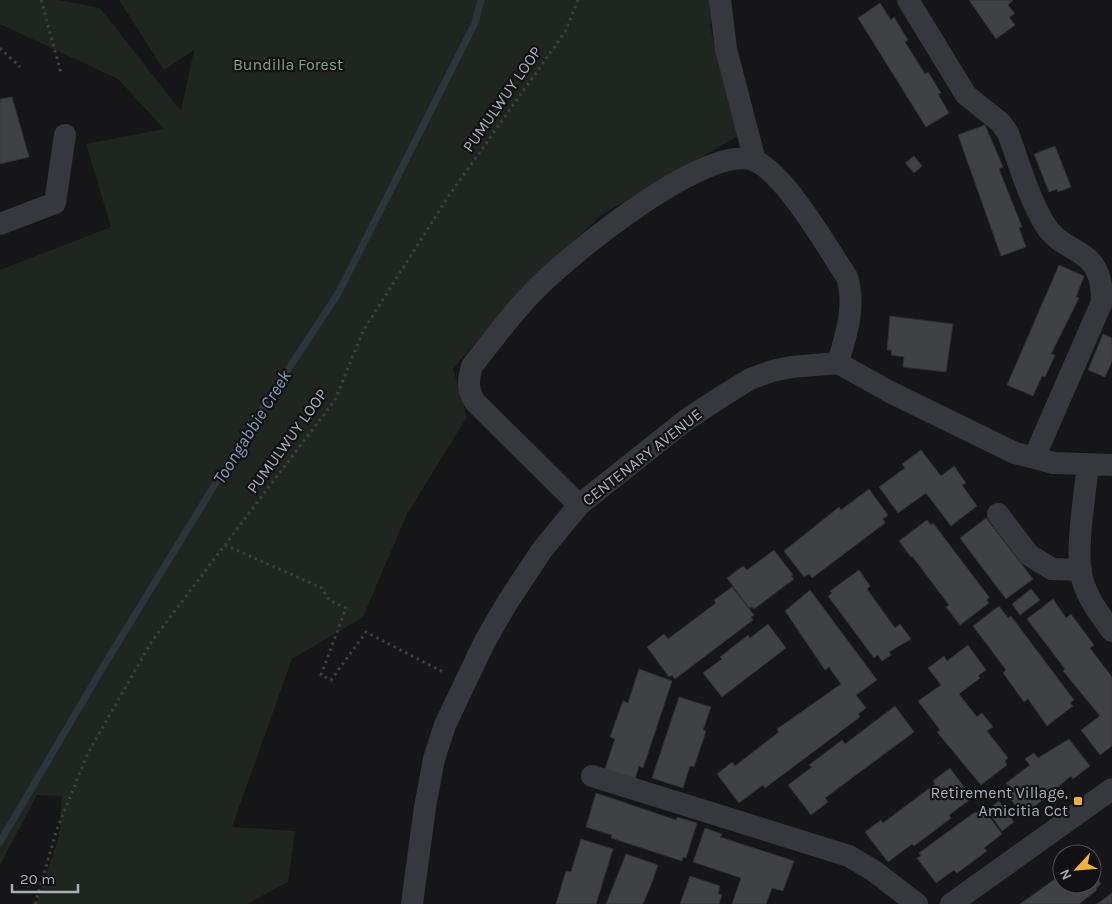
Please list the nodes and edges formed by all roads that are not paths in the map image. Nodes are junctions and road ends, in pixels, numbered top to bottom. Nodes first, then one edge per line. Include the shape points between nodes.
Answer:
1 (720, 0) edge
2 (908, 0) edge
3 (65, 135) dead end
4 (755, 161) junction
5 (0, 224) edge
6 (838, 363) junction
7 (1034, 458) junction
8 (1112, 464) edge
9 (1088, 465) junction
10 (579, 505) junction
11 (998, 514) dead end
12 (1081, 570) junction
13 (1112, 631) edge
14 (592, 776) dead end
15 (1112, 789) edge
16 (412, 904) edge
17 (917, 904) edge
18 (951, 904) edge

1 - 4 street via 726,50
2 - 7 street via 966,95 1000,122 1008,133 1045,226 1086,256 1098,271 1102,302
3 - 5 street via 55,203
4 - 6 street via 782,183 847,277 852,293 848,328
4 - 10 street via 740,158 704,170 669,187 610,226 533,292 472,366 468,378 469,393 475,402
6 - 7 street via 1015,453
6 - 10 street, CENTENARY AVENUE via 791,367 750,379 686,420
7 - 9 street
8 - 9 street
9 - 12 street via 1081,527
10 - 16 street, CENTENARY AVENUE via 542,550 507,603 445,724 434,758
11 - 12 street via 1029,555 1052,569
12 - 13 street via 1087,592
14 - 17 street via 848,856
15 - 18 street

